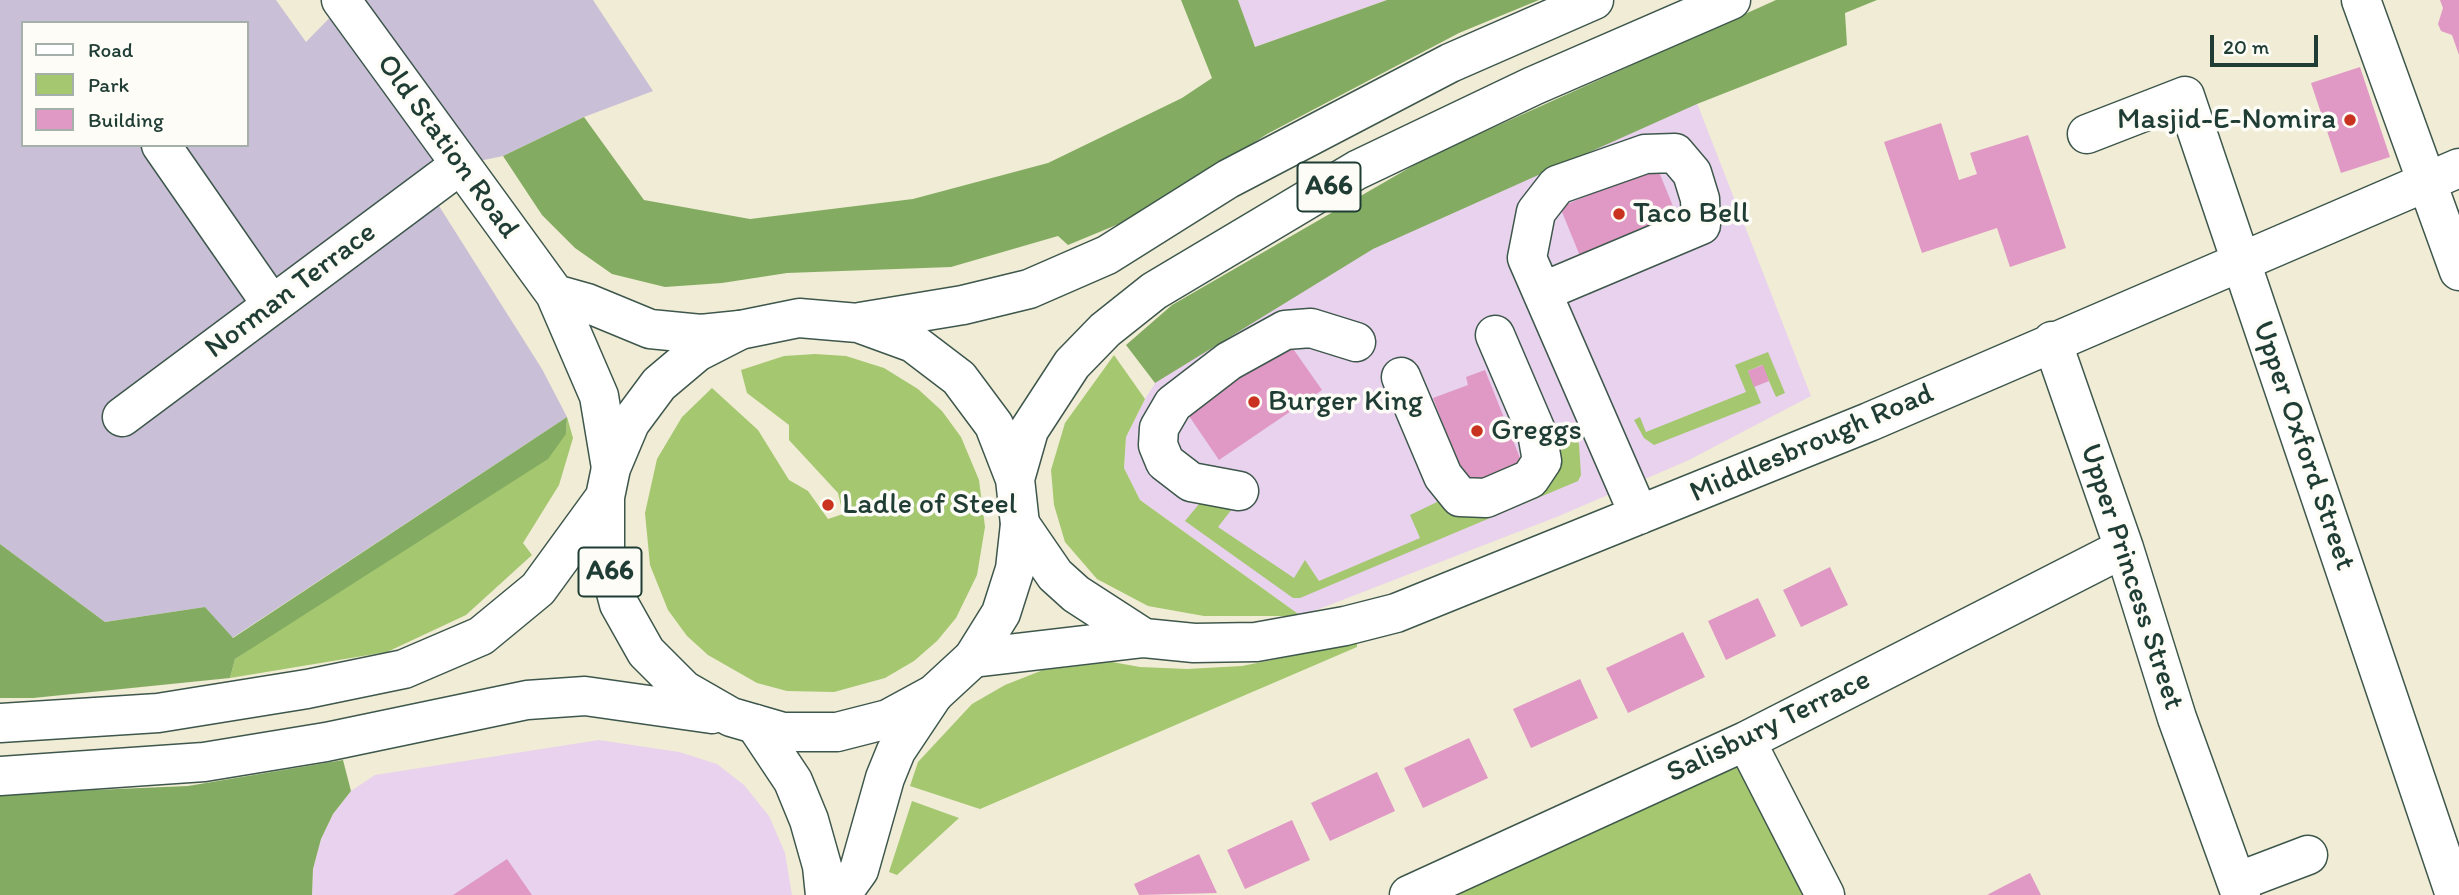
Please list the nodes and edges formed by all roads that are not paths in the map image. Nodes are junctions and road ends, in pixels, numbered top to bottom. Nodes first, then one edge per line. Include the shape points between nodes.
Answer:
1 (341, 0) edge
2 (1594, 0) edge
3 (1731, 0) edge
4 (2361, 0) edge
5 (2087, 134) dead end
6 (161, 147) edge
7 (460, 164) junction
8 (2444, 174) edge
9 (2241, 263) junction
10 (2459, 271) edge
11 (1542, 292) junction
12 (555, 294) junction
13 (272, 305) junction
14 (858, 323) junction
15 (740, 330) junction
16 (1495, 335) dead end
17 (2052, 341) junction
18 (1356, 342) dead end
19 (1401, 377) dead end
20 (122, 417) dead end
21 (1015, 479) junction
22 (608, 483) junction
23 (1239, 491) dead end
24 (1639, 515) junction
25 (1020, 524) junction
26 (2124, 548) junction
27 (1144, 638) junction
28 (972, 658) junction
29 (934, 694) junction
30 (743, 720) junction
31 (0, 723) edge
32 (1746, 741) junction
33 (0, 776) edge
34 (2308, 855) dead end
35 (2239, 888) edge
36 (825, 895) edge
37 (841, 895) edge
38 (1409, 895) edge
39 (1825, 895) edge
40 (2455, 895) edge

1 - 7 main road, Old Station Road
2 - 14 main road, A66 via 1450,63 1228,179 1107,254 1052,279 963,305
3 - 21 main road, A66 via 1533,86 1357,170 1154,291 1072,364 1028,430
4 - 8 main road
5 - 9 main road, Upper Oxford Street via 2185,96
6 - 13 main road
7 - 12 main road, Old Station Road
7 - 13 main road, Norman Terrace
8 - 9 main road, Middlesbrough Road
8 - 10 main road
9 - 17 main road, Middlesbrough Road
9 - 40 main road, Upper Oxford Street
11 - 11 main road via 1527,258 1536,212 1557,185 1645,154 1675,153 1692,173 1701,225
11 - 24 main road
12 - 15 main road via 650,330 687,334
12 - 22 main road, Old Station Road via 599,396
13 - 20 main road, Norman Terrace
14 - 15 main road, A66 via 799,318
14 - 21 main road, A66 via 913,343 959,378 994,425
15 - 22 main road, A66 via 696,352 659,384 631,423
16 - 19 main road via 1537,433 1542,461 1530,479 1486,498 1460,497 1443,476
17 - 24 main road, Middlesbrough Road via 1869,422
17 - 26 main road, Upper Princess Street
18 - 23 main road via 1311,328 1285,330 1229,361 1173,404 1159,428 1158,445 1165,462 1191,482
21 - 25 main road, A66
22 - 30 main road, A66 via 605,551 619,604 646,652 684,690
22 - 31 main road, A66 via 538,589 481,636 404,669 158,713
24 - 27 main road, Middlesbrough Road via 1396,613 1345,626 1256,642
25 - 27 main road, Middlesbrough Road via 1055,575
25 - 28 main road, A66 via 1015,569 1001,613
26 - 32 main road, Salisbury Terrace
26 - 35 main road, Upper Princess Street
27 - 28 main road, Middlesbrough Road
28 - 29 main road, A66
29 - 30 main road, A66 via 888,719 837,732 783,732
29 - 37 main road via 896,751 859,870
30 - 33 main road, A66 via 585,696 527,700 204,762
30 - 36 main road via 793,781 822,866
32 - 38 main road, Salisbury Terrace
32 - 39 main road
34 - 35 main road

